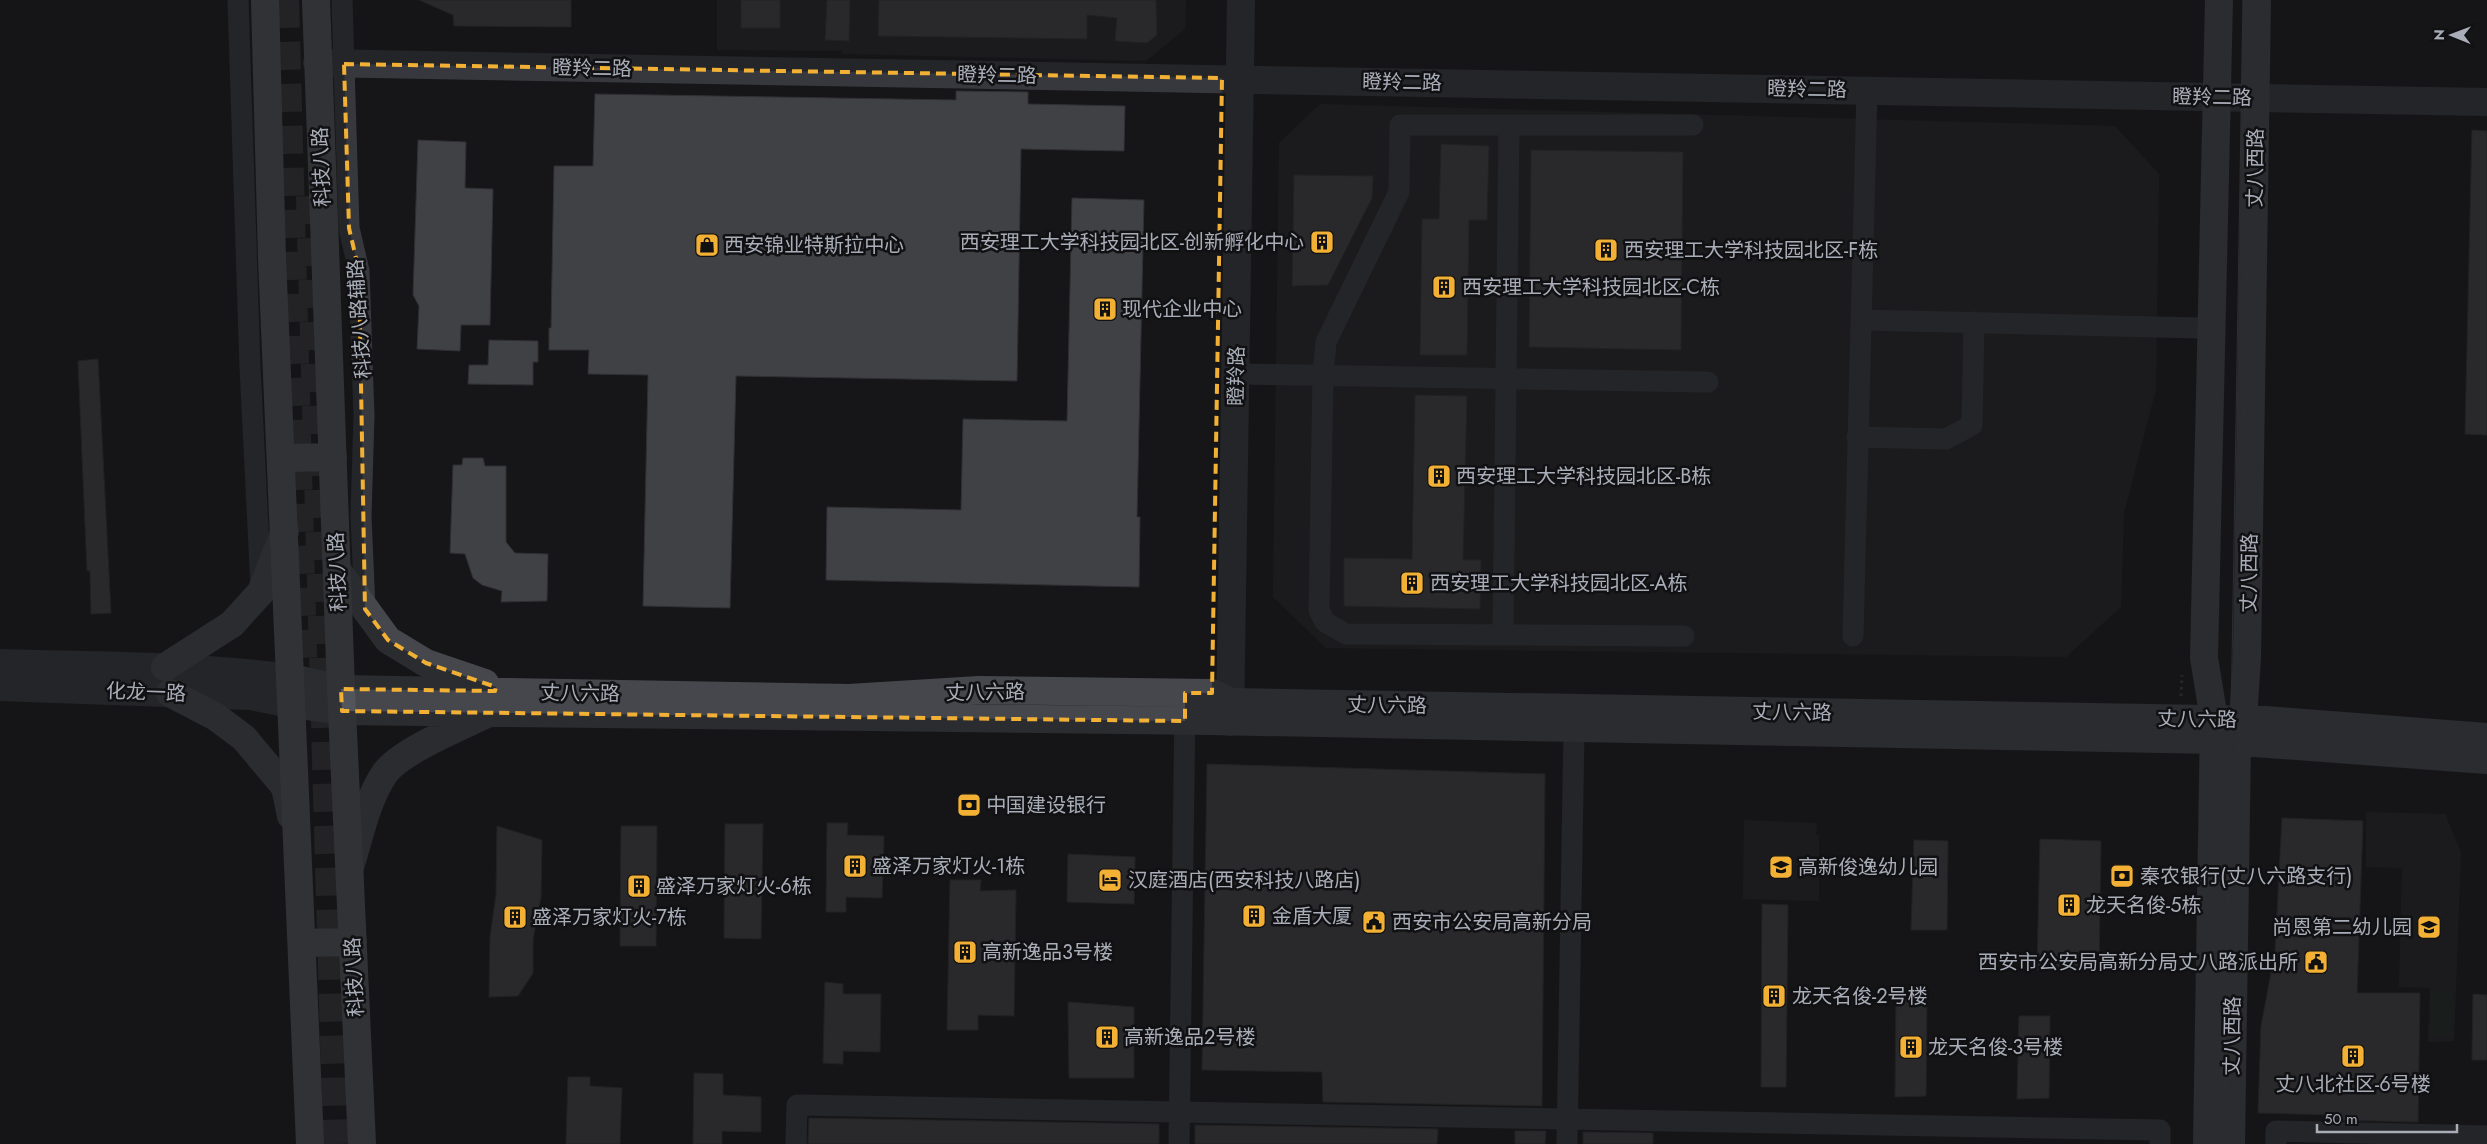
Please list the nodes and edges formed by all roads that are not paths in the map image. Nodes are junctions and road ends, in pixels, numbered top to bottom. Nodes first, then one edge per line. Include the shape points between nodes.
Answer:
1 (238, 0) edge
2 (265, 0) edge
3 (316, 0) edge
4 (342, 0) edge
5 (1223, 0) edge
6 (1241, 0) edge
7 (2219, 0) edge
8 (2257, 0) edge
9 (317, 63) junction
10 (344, 64) junction
11 (1231, 78) junction
12 (1867, 91) junction
13 (2217, 97) junction
14 (2255, 97) junction
15 (2487, 102) edge
16 (1510, 125) junction
17 (1693, 125) dead end
18 (1861, 320) junction
19 (1974, 322) junction
20 (2200, 328) dead end
21 (1236, 374) junction
22 (1322, 375) junction
23 (1506, 379) junction
24 (1708, 382) dead end
25 (1857, 437) junction
26 (333, 457) junction
27 (281, 458) junction
28 (285, 531) junction
29 (337, 570) junction
30 (261, 592) junction
31 (365, 609) junction
32 (1503, 635) junction
33 (1684, 636) dead end
34 (1853, 636) dead end
35 (0, 663) edge
36 (167, 680) junction
37 (0, 687) edge
38 (291, 691) junction
39 (510, 692) junction
40 (342, 700) junction
41 (1214, 712) junction
42 (489, 713) junction
43 (1574, 729) junction
44 (2227, 730) junction
45 (2487, 737) edge
46 (2487, 760) edge
47 (298, 849) junction
48 (350, 868) junction
49 (353, 942) junction
50 (302, 943) junction
51 (1180, 1112) junction
52 (1567, 1120) junction
53 (2487, 1136) edge
54 (310, 1144) edge
55 (362, 1144) edge
56 (796, 1144) edge
57 (1179, 1144) edge
58 (1567, 1144) edge
59 (2160, 1144) edge
60 (2207, 1144) edge
61 (2231, 1144) edge
62 (2276, 1144) edge

1 - 30 street
2 - 27 main road
3 - 9 main road, 科技八路
4 - 10 street, 科技八路辅路
5 - 11 street, 瞪羚路
6 - 11 street, 瞪羚路
7 - 13 main road, 丈八西路
8 - 14 main road, 丈八西路
9 - 10 street, 瞪羚二路
9 - 26 main road, 科技八路
10 - 11 street, 瞪羚二路
10 - 31 street, 科技八路辅路 via 349,228 359,271
11 - 12 street, 瞪羚二路
11 - 21 street, 瞪羚路
11 - 41 street, 瞪羚路
12 - 13 street, 瞪羚二路
12 - 18 street
13 - 14 street, 瞪羚二路
13 - 44 main road, 丈八西路 via 2204,658
14 - 15 street, 瞪羚二路
14 - 44 main road, 丈八西路 via 2247,657
16 - 17 street
16 - 22 street via 1400,125 1399,192 1326,342
16 - 23 street
18 - 19 street
18 - 25 street
19 - 20 street
19 - 25 street via 1972,425 1946,439
21 - 22 street
21 - 41 street, 瞪羚路
22 - 23 street
22 - 32 street via 1319,610 1325,622 1346,634
23 - 24 street
23 - 32 street
25 - 34 street
26 - 27 main road
26 - 29 main road, 科技八路
27 - 28 main road
28 - 30 main road
28 - 38 main road
29 - 31 main road
29 - 40 main road, 科技八路
30 - 36 main road via 232,624
31 - 39 main road via 388,640 426,663
32 - 33 street
35 - 36 street, 化龙一路
36 - 37 street, 化龙一路
36 - 38 street, 化龙一路 via 250,673
36 - 47 main road via 244,738 268,765 285,787
38 - 40 main road, 丈八六路
38 - 47 main road
39 - 40 main road, 丈八六路
39 - 41 main road, 丈八六路 via 849,698 979,690 1185,693
40 - 42 main road, 丈八六路
40 - 48 main road, 科技八路
41 - 42 main road, 丈八六路
41 - 43 main road, 丈八六路
41 - 44 main road, 丈八六路
41 - 51 street
42 - 48 main road via 416,749 386,771 372,795
43 - 44 main road, 丈八六路
43 - 52 street
44 - 45 main road, 丈八六路
44 - 46 main road, 丈八六路
44 - 60 main road, 丈八西路
44 - 61 main road, 丈八西路
47 - 50 main road
48 - 49 main road, 科技八路
49 - 50 main road
49 - 55 main road, 科技八路
50 - 54 main road
51 - 52 street
51 - 56 street via 797,1106
51 - 57 street
52 - 58 street
52 - 59 street via 2160,1130
53 - 62 street via 2276,1131

